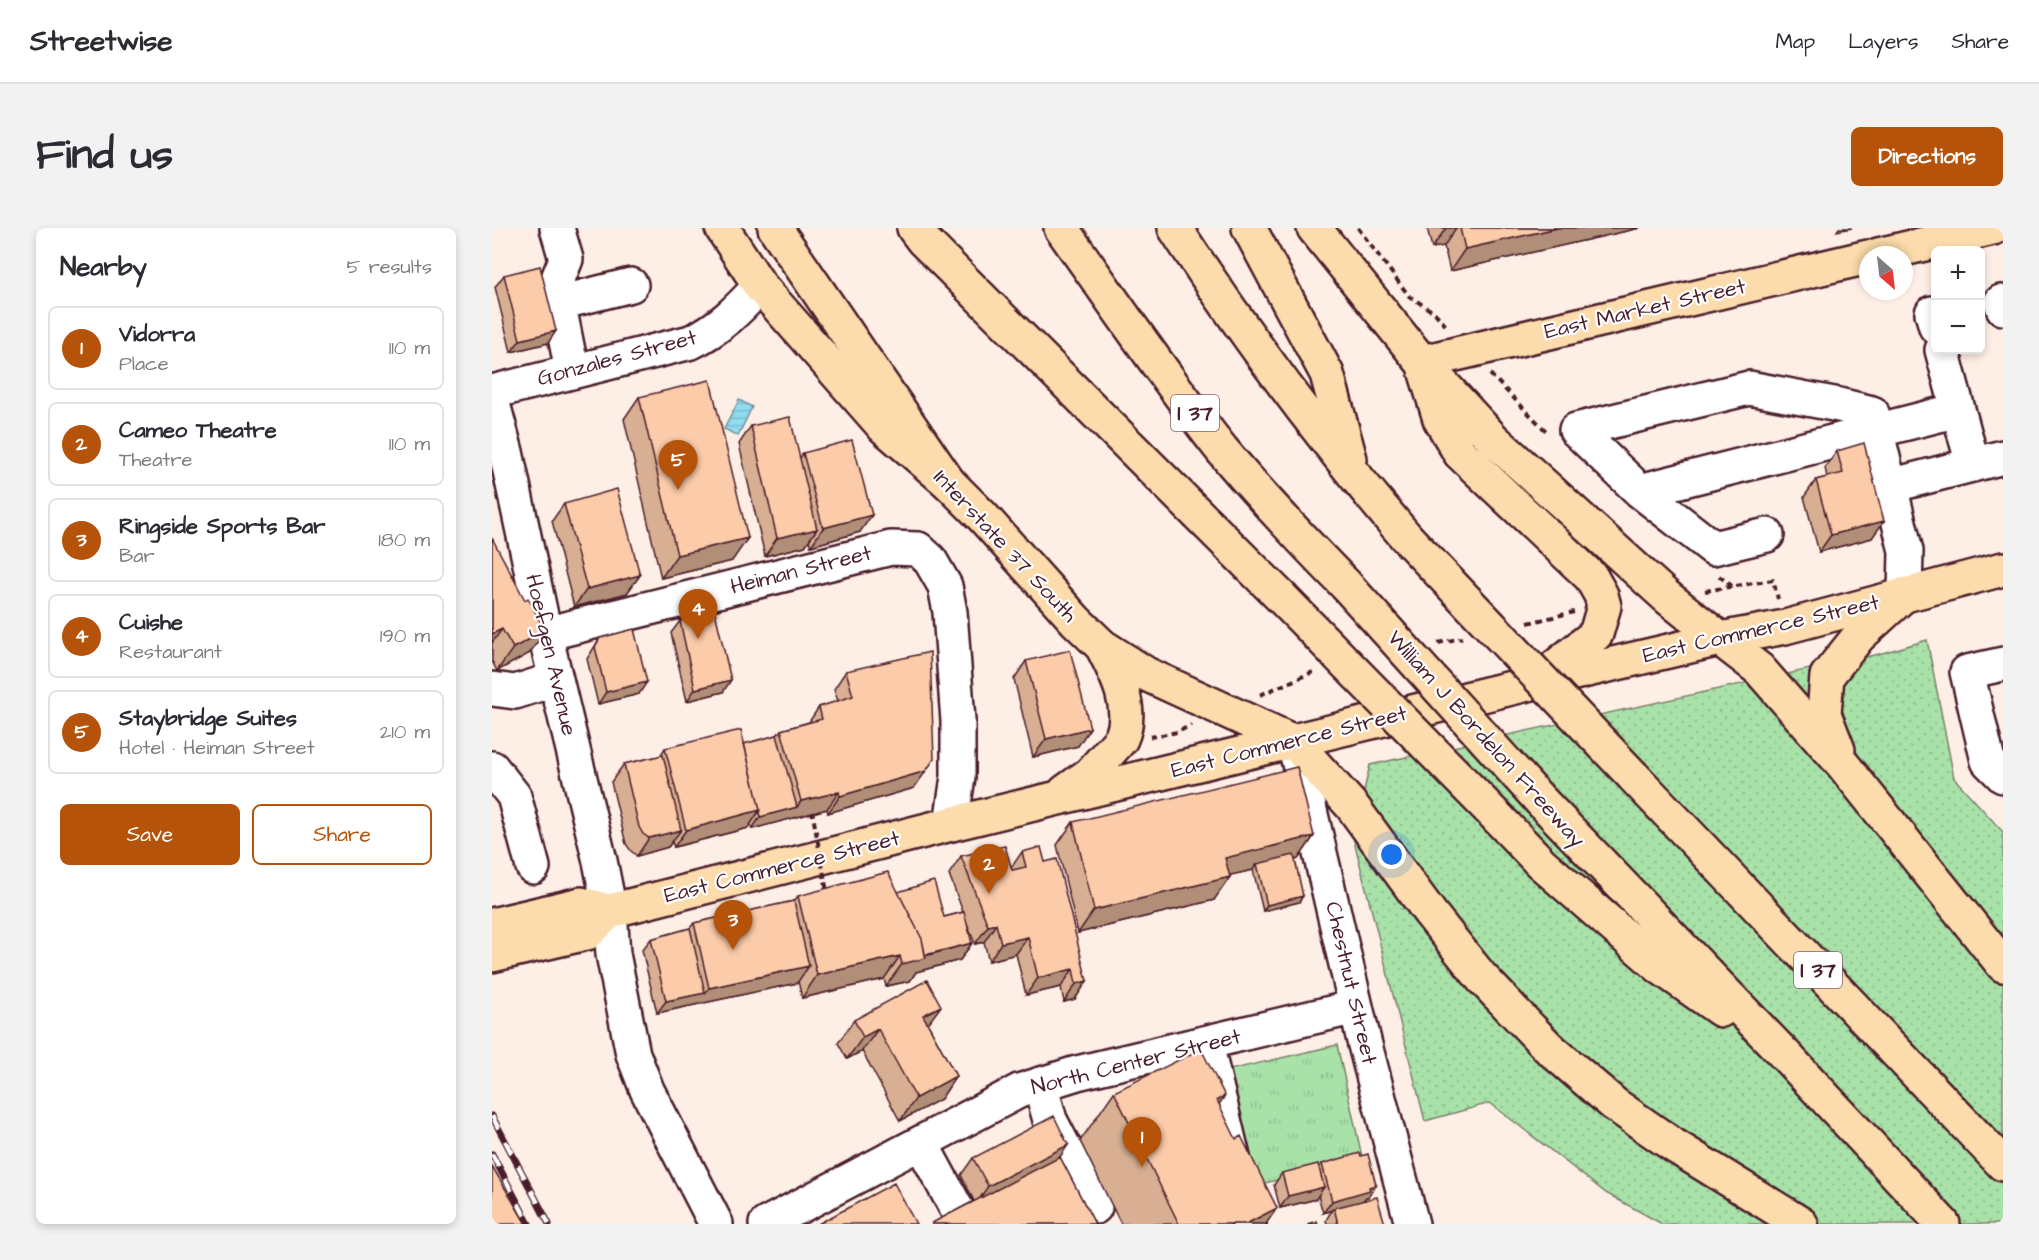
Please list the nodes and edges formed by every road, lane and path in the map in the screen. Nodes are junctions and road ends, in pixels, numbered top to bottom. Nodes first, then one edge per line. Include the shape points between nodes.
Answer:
1 (557, 228) edge
2 (722, 228) edge
3 (775, 228) edge
4 (914, 228) edge
5 (1061, 228) edge
6 (1174, 228) edge
7 (1249, 228) edge
8 (1314, 228) edge
9 (1358, 228) edge
10 (1993, 228) edge
11 (1913, 247) edge
12 (1859, 259) edge
13 (631, 285) dead end
14 (760, 286) junction
15 (559, 303) junction
16 (1440, 318) dead end
17 (1943, 354) edge
18 (1422, 362) junction
19 (572, 371) junction
20 (492, 392) edge
21 (492, 400) edge
22 (1958, 410) junction
23 (1876, 430) junction
24 (1988, 461) edge
25 (1356, 478) junction
26 (950, 483) junction
27 (1890, 486) junction
28 (1640, 491) junction
29 (1767, 535) dead end
30 (2003, 569) edge
31 (1695, 592) dead end
32 (1905, 594) junction
33 (1779, 603) dead end
34 (545, 634) junction
35 (1720, 639) junction
36 (1102, 646) junction
37 (2003, 664) edge
38 (556, 679) junction
39 (1536, 682) junction
40 (492, 689) edge
41 (1195, 724) dead end
42 (1178, 732) junction
43 (1145, 738) dead end
44 (1180, 738) dead end
45 (1294, 741) junction
46 (1844, 766) junction
47 (492, 768) edge
48 (2003, 776) edge
49 (1056, 798) junction
50 (812, 810) edge
51 (951, 824) junction
52 (533, 867) dead end
53 (827, 895) edge
54 (610, 911) junction
55 (492, 925) edge
56 (492, 955) edge
57 (2003, 964) edge
58 (1356, 1007) junction
59 (1206, 1044) junction
60 (1788, 1058) junction
61 (1040, 1084) junction
62 (921, 1143) junction
63 (2003, 1164) edge
64 (1095, 1207) dead end
65 (959, 1213) edge
66 (716, 1224) edge
67 (766, 1224) edge
68 (1249, 1224) edge
69 (1412, 1224) edge
70 (1801, 1224) edge
71 (1943, 1224) edge

1 - 15 street via 566,259 555,286
2 - 14 main road, Interstate 37 South
3 - 26 main road
4 - 60 main road, bridge via 1542,863 1660,967
5 - 60 main road, William J Bordelon Freeway / I 37, bridge via 1223,450 1295,533 1540,800
6 - 25 main road, I 37 via 1223,302
7 - 25 main road via 1326,374
8 - 18 main road
9 - 16 path via 1409,296
10 - 11 main road
12 - 18 main road, East Market Street
13 - 15 street
14 - 19 street, Gonzales Street via 728,320 708,334
14 - 26 main road, Interstate 37 South via 884,427
15 - 19 street
17 - 22 street
18 - 35 main road via 1493,439 1667,597
18 - 39 main road via 1440,419 1460,453 1591,577 1601,594 1604,606 1596,634
19 - 20 street, Gonzales Street
21 - 34 street, Hoefgen Avenue
22 - 23 street
22 - 24 street
23 - 27 street
23 - 28 street
23 - 28 street via 1872,413 1749,388 1576,430
24 - 27 street
25 - 63 main road, I 37, bridge via 1407,538
26 - 36 main road, Interstate 37 South
27 - 32 street via 1906,551
28 - 29 street via 1713,548
30 - 32 main road, East Commerce Street
31 - 33 path via 1773,580
32 - 35 main road, East Commerce Street via 1785,627
32 - 46 main road via 1859,636 1827,676 1824,714
34 - 38 street, Hoefgen Avenue
34 - 51 street, Heiman Street via 891,548 918,549 930,560 945,586 950,612 958,744
35 - 39 main road, East Commerce Street
35 - 46 main road via 1759,669
36 - 45 main road, Interstate 37 South via 1146,674
36 - 49 main road via 1124,701 1123,734 1090,774
37 - 48 street via 1967,672 1988,761
38 - 40 street via 515,692
38 - 54 street, Hoefgen Avenue
39 - 45 main road, East Commerce Street
41 - 42 path
42 - 43 path
42 - 44 path
45 - 49 main road, East Commerce Street
45 - 58 street, Chestnut Street
45 - 70 main road via 1352,806 1480,977 1548,1047 1614,1104
46 - 57 main road
47 - 52 street via 514,796
49 - 51 main road, East Commerce Street
50 - 53 path, bridge
51 - 54 main road, East Commerce Street
54 - 55 main road, East Commerce Street via 581,904
54 - 56 main road, East Commerce Street via 587,933
54 - 66 street, Hoefgen Avenue via 633,1054 647,1090
58 - 59 street, North Center Street
58 - 69 street, Chestnut Street
59 - 61 street, North Center Street
59 - 68 street
60 - 71 main road, William J Bordelon Freeway / I 37
61 - 62 street, North Center Street via 1019,1091
61 - 64 street via 1050,1120
62 - 65 street
62 - 67 street, North Center Street

